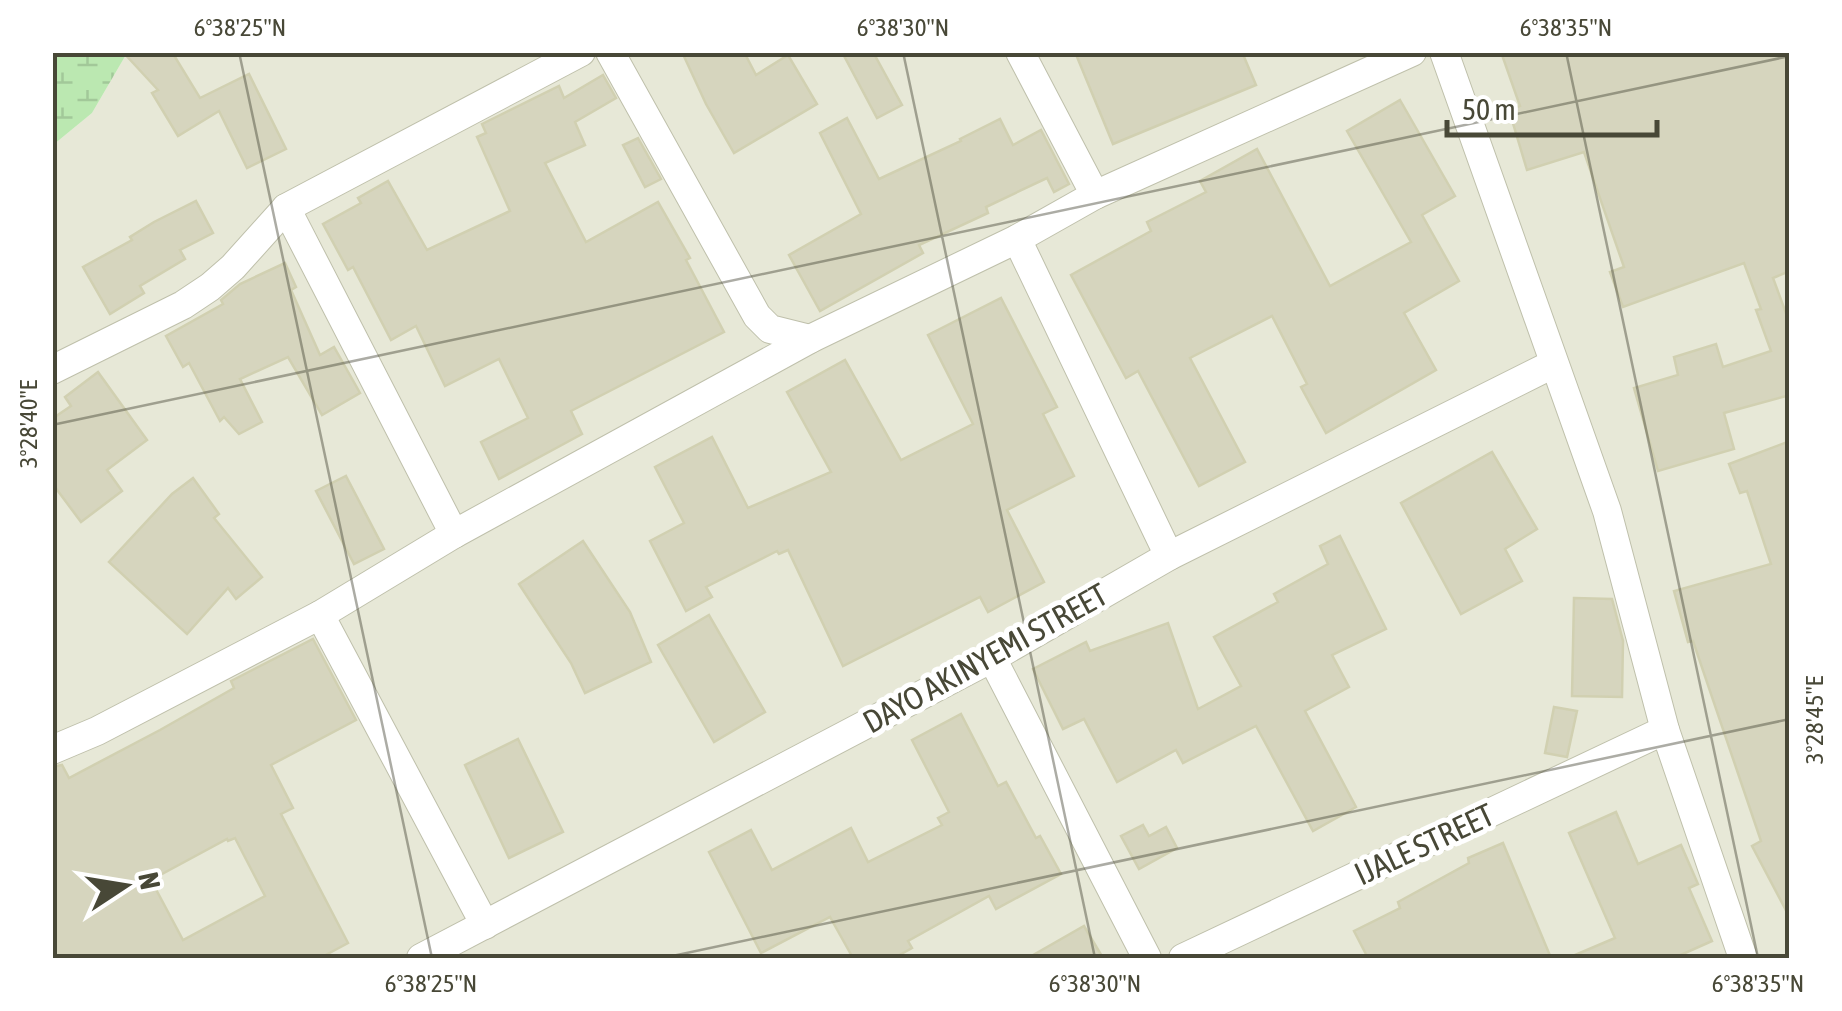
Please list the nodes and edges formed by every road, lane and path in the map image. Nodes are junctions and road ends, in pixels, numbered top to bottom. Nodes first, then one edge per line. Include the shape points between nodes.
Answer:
1 (581, 52) edge
2 (610, 52) edge
3 (1020, 52) edge
4 (1412, 52) edge
5 (1444, 52) edge
6 (1095, 195) junction
7 (286, 208) junction
8 (1017, 239) junction
9 (810, 339) junction
10 (1553, 364) junction
11 (52, 370) edge
12 (454, 534) junction
13 (1169, 556) junction
14 (320, 615) junction
15 (992, 658) junction
16 (1665, 730) junction
17 (52, 750) edge
18 (486, 925) junction
19 (421, 958) edge
20 (1147, 958) edge
21 (1183, 958) edge
22 (1743, 958) edge

1 - 7 street
2 - 9 street via 756,316 770,329
3 - 6 street
4 - 6 street
5 - 10 street
6 - 8 street
7 - 11 street via 233,268 183,305
7 - 12 street
8 - 9 street
8 - 13 street
9 - 12 street
10 - 13 street, DAYO AKINYEMI STREET
10 - 16 street via 1607,511
12 - 14 street
13 - 15 street, DAYO AKINYEMI STREET
14 - 17 street
14 - 18 street
15 - 18 street, DAYO AKINYEMI STREET
15 - 20 street
16 - 21 street, IJALE STREET
16 - 22 street
18 - 19 street, DAYO AKINYEMI STREET

